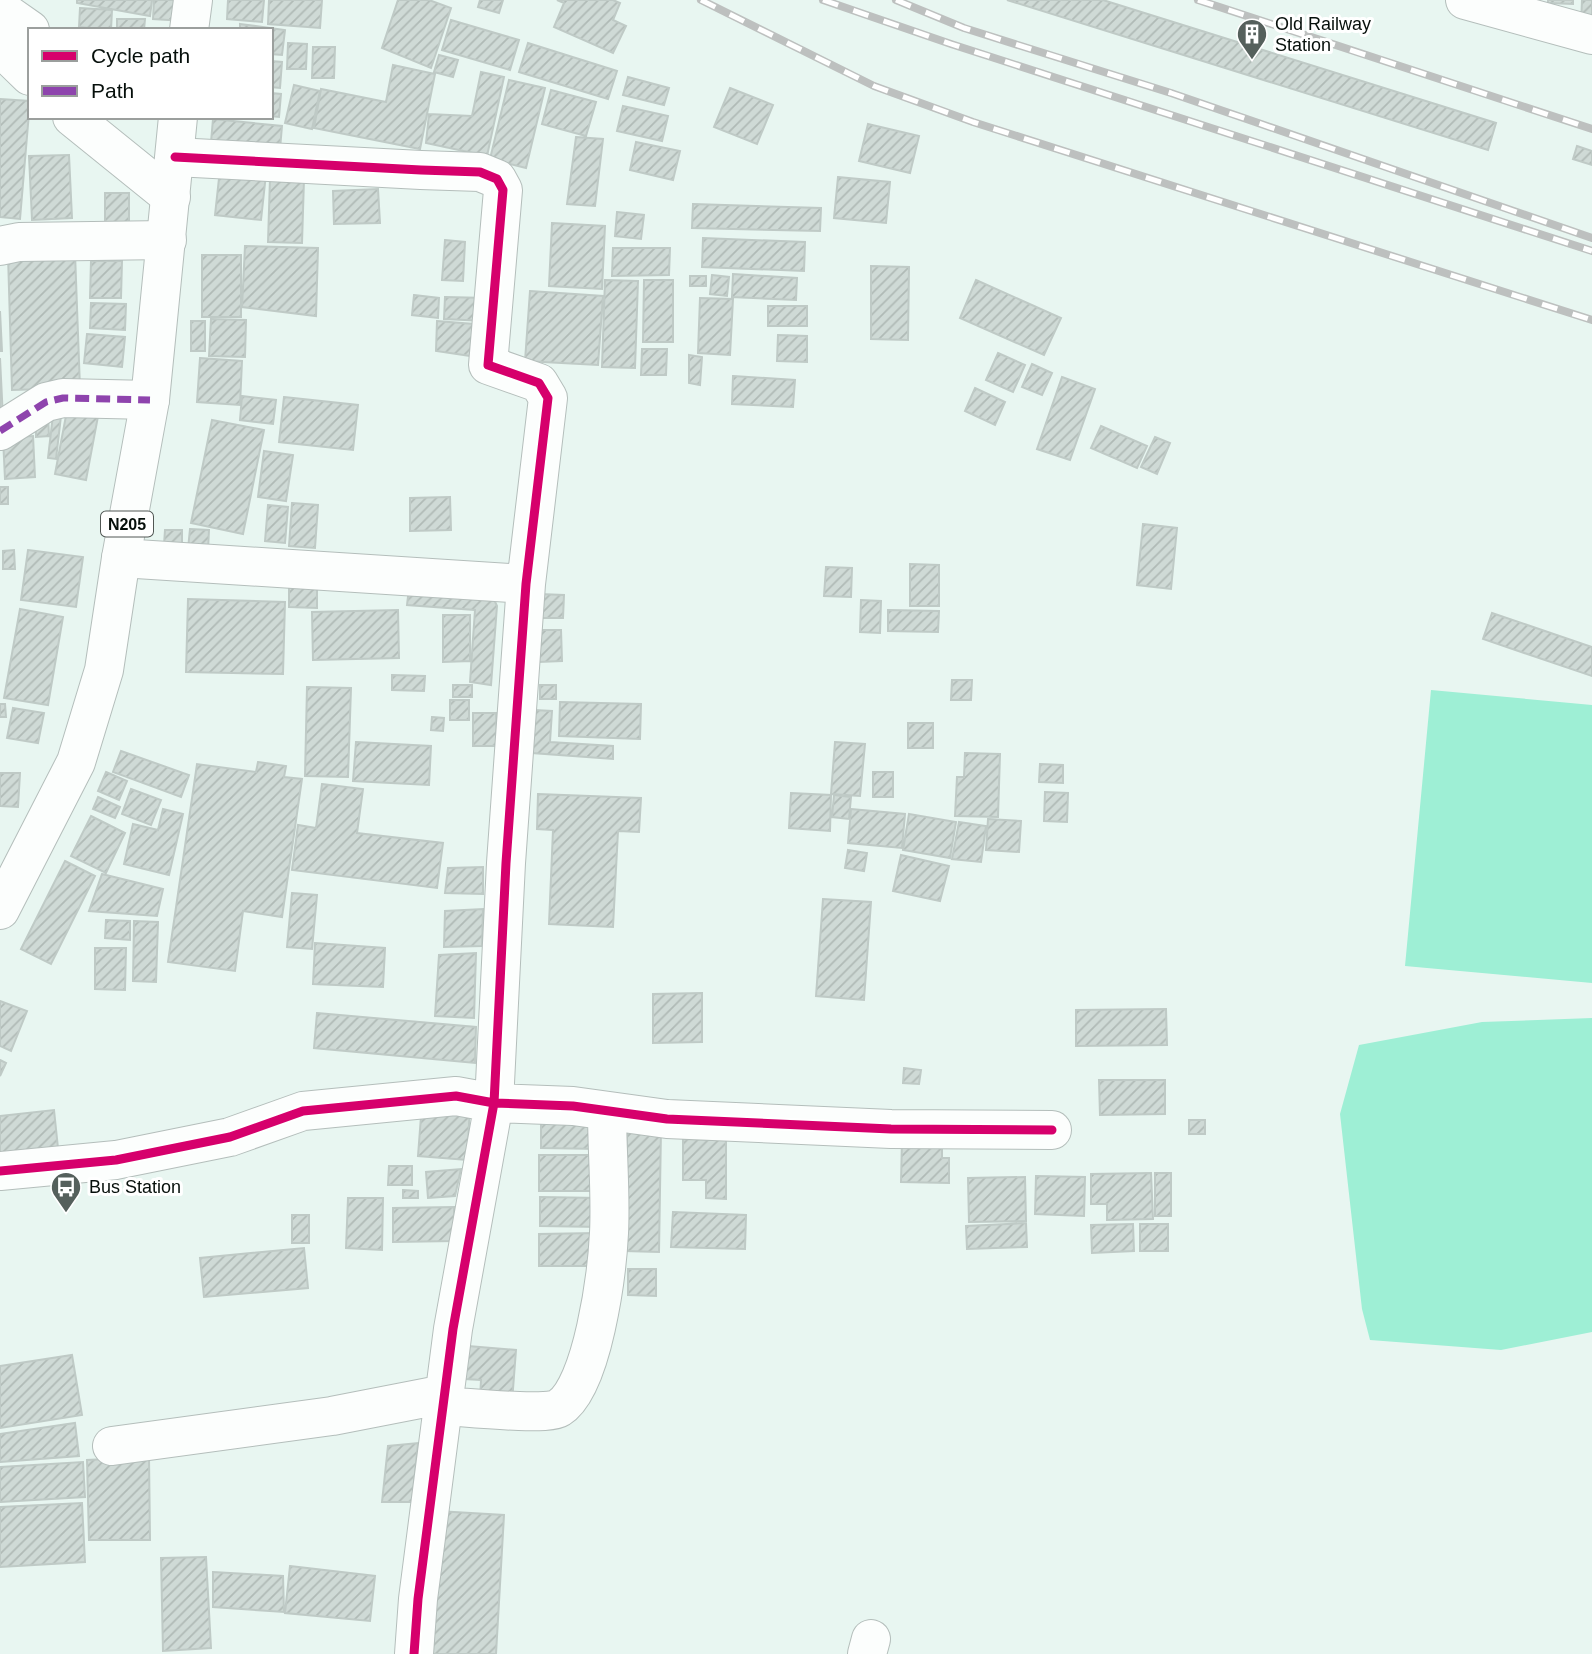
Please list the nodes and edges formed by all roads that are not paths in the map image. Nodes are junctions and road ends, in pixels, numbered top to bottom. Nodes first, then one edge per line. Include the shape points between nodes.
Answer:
1 (193, 0) edge
2 (1465, 0) edge
3 (0, 9) edge
4 (189, 28) edge
5 (28, 29) edge
6 (1592, 35) edge
7 (0, 47) edge
8 (28, 74) edge
9 (74, 119) edge
10 (178, 119) edge
11 (175, 157) junction
12 (171, 197) junction
13 (167, 240) junction
14 (0, 246) edge
15 (150, 400) junction
16 (0, 431) edge
17 (121, 558) junction
18 (526, 584) junction
19 (0, 910) edge
20 (494, 1104) junction
21 (607, 1111) junction
22 (1052, 1130) dead end
23 (0, 1171) edge
24 (444, 1400) junction
25 (112, 1446) dead end
26 (414, 1654) edge

1 - 4 main road
2 - 6 main road
3 - 5 main road
7 - 8 main road
9 - 12 main road
10 - 11 main road, N205
11 - 12 main road, N205
11 - 18 main road via 481,172 497,179 503,190 488,365 539,383 548,398
12 - 13 main road, N205
13 - 14 main road
13 - 15 main road, N205
15 - 16 main road via 63,398 46,402
15 - 17 main road, N205
17 - 18 main road
17 - 19 main road, N205 via 104,670 76,762
18 - 20 main road
20 - 21 main road
20 - 23 main road via 456,1096 303,1111 230,1137 128,1158
20 - 24 main road
21 - 22 main road via 667,1119 891,1129
21 - 24 main road via 609,1233 599,1313 574,1395 558,1410
24 - 25 main road
24 - 26 main road

